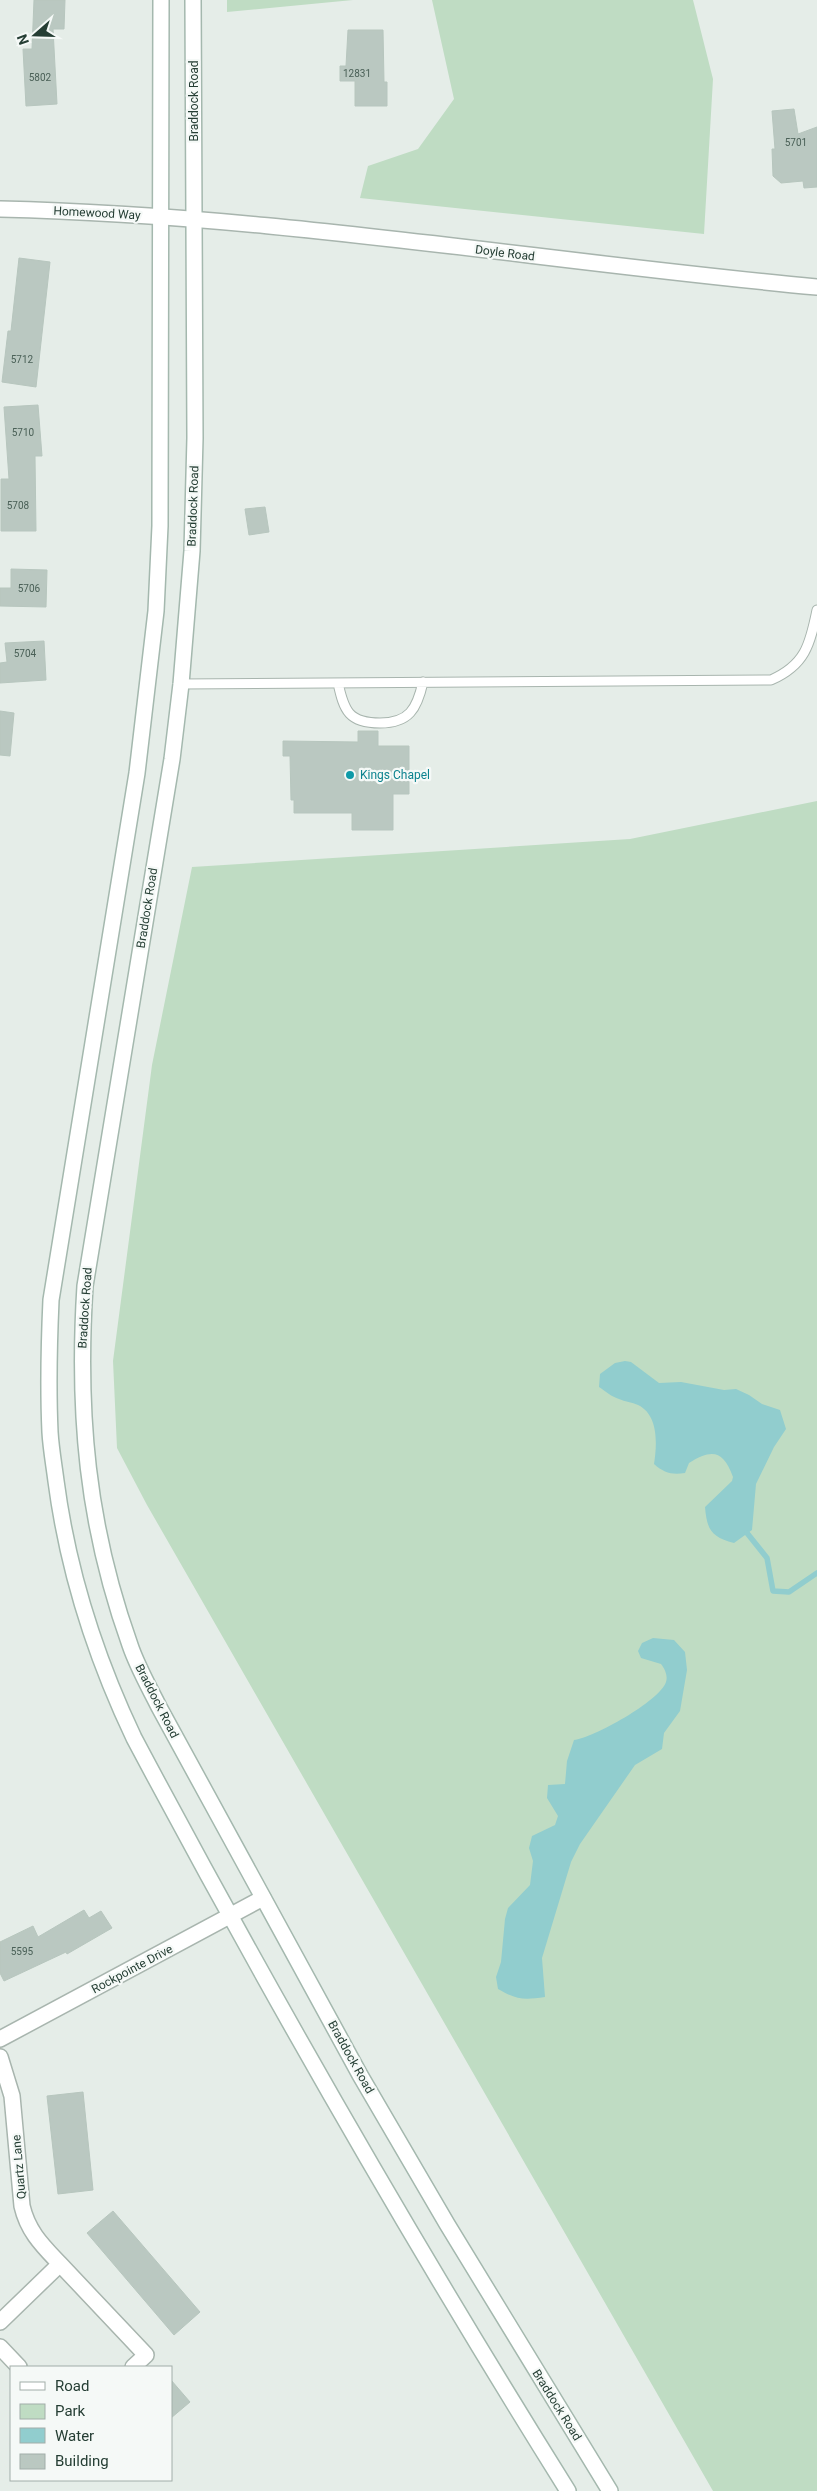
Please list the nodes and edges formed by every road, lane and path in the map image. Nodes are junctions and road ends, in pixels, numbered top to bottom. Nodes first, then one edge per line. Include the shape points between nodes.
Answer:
1 (161, 0) edge
2 (193, 0) edge
3 (0, 209) edge
4 (162, 217) junction
5 (194, 219) junction
6 (817, 287) edge
7 (817, 610) edge
8 (423, 682) junction
9 (338, 683) junction
10 (182, 684) junction
11 (263, 1898) junction
12 (231, 1916) junction
13 (0, 2039) edge
14 (0, 2058) edge
15 (60, 2264) junction
16 (0, 2322) edge
17 (0, 2347) edge
18 (18, 2366) edge
19 (134, 2366) edge
20 (568, 2491) edge
21 (610, 2491) edge

1 - 4 main road
2 - 5 main road, Braddock Road
3 - 4 main road, Homewood Way via 100,211
4 - 5 main road, Homewood Way
4 - 12 main road via 160,526 156,611 137,773 51,1300 48,1364 50,1434 72,1569 110,1688
5 - 6 main road, Doyle Road
5 - 10 main road, Braddock Road via 195,447 192,551
7 - 8 lane via 805,654 787,673 771,680
8 - 9 lane
8 - 9 lane via 419,700 404,718 392,723 359,722 345,707
9 - 10 lane
10 - 11 main road, Braddock Road via 85,1286 82,1339 84,1438 103,1557 130,1647
11 - 12 main road, Rockpointe Drive
11 - 21 main road, Braddock Road via 360,2075 447,2224
12 - 13 main road, Rockpointe Drive
12 - 20 main road via 436,2276
14 - 15 main road, Quartz Lane via 12,2096 26,2222 36,2239
15 - 16 main road
15 - 19 main road, Quartz Lane via 146,2355
17 - 18 main road

